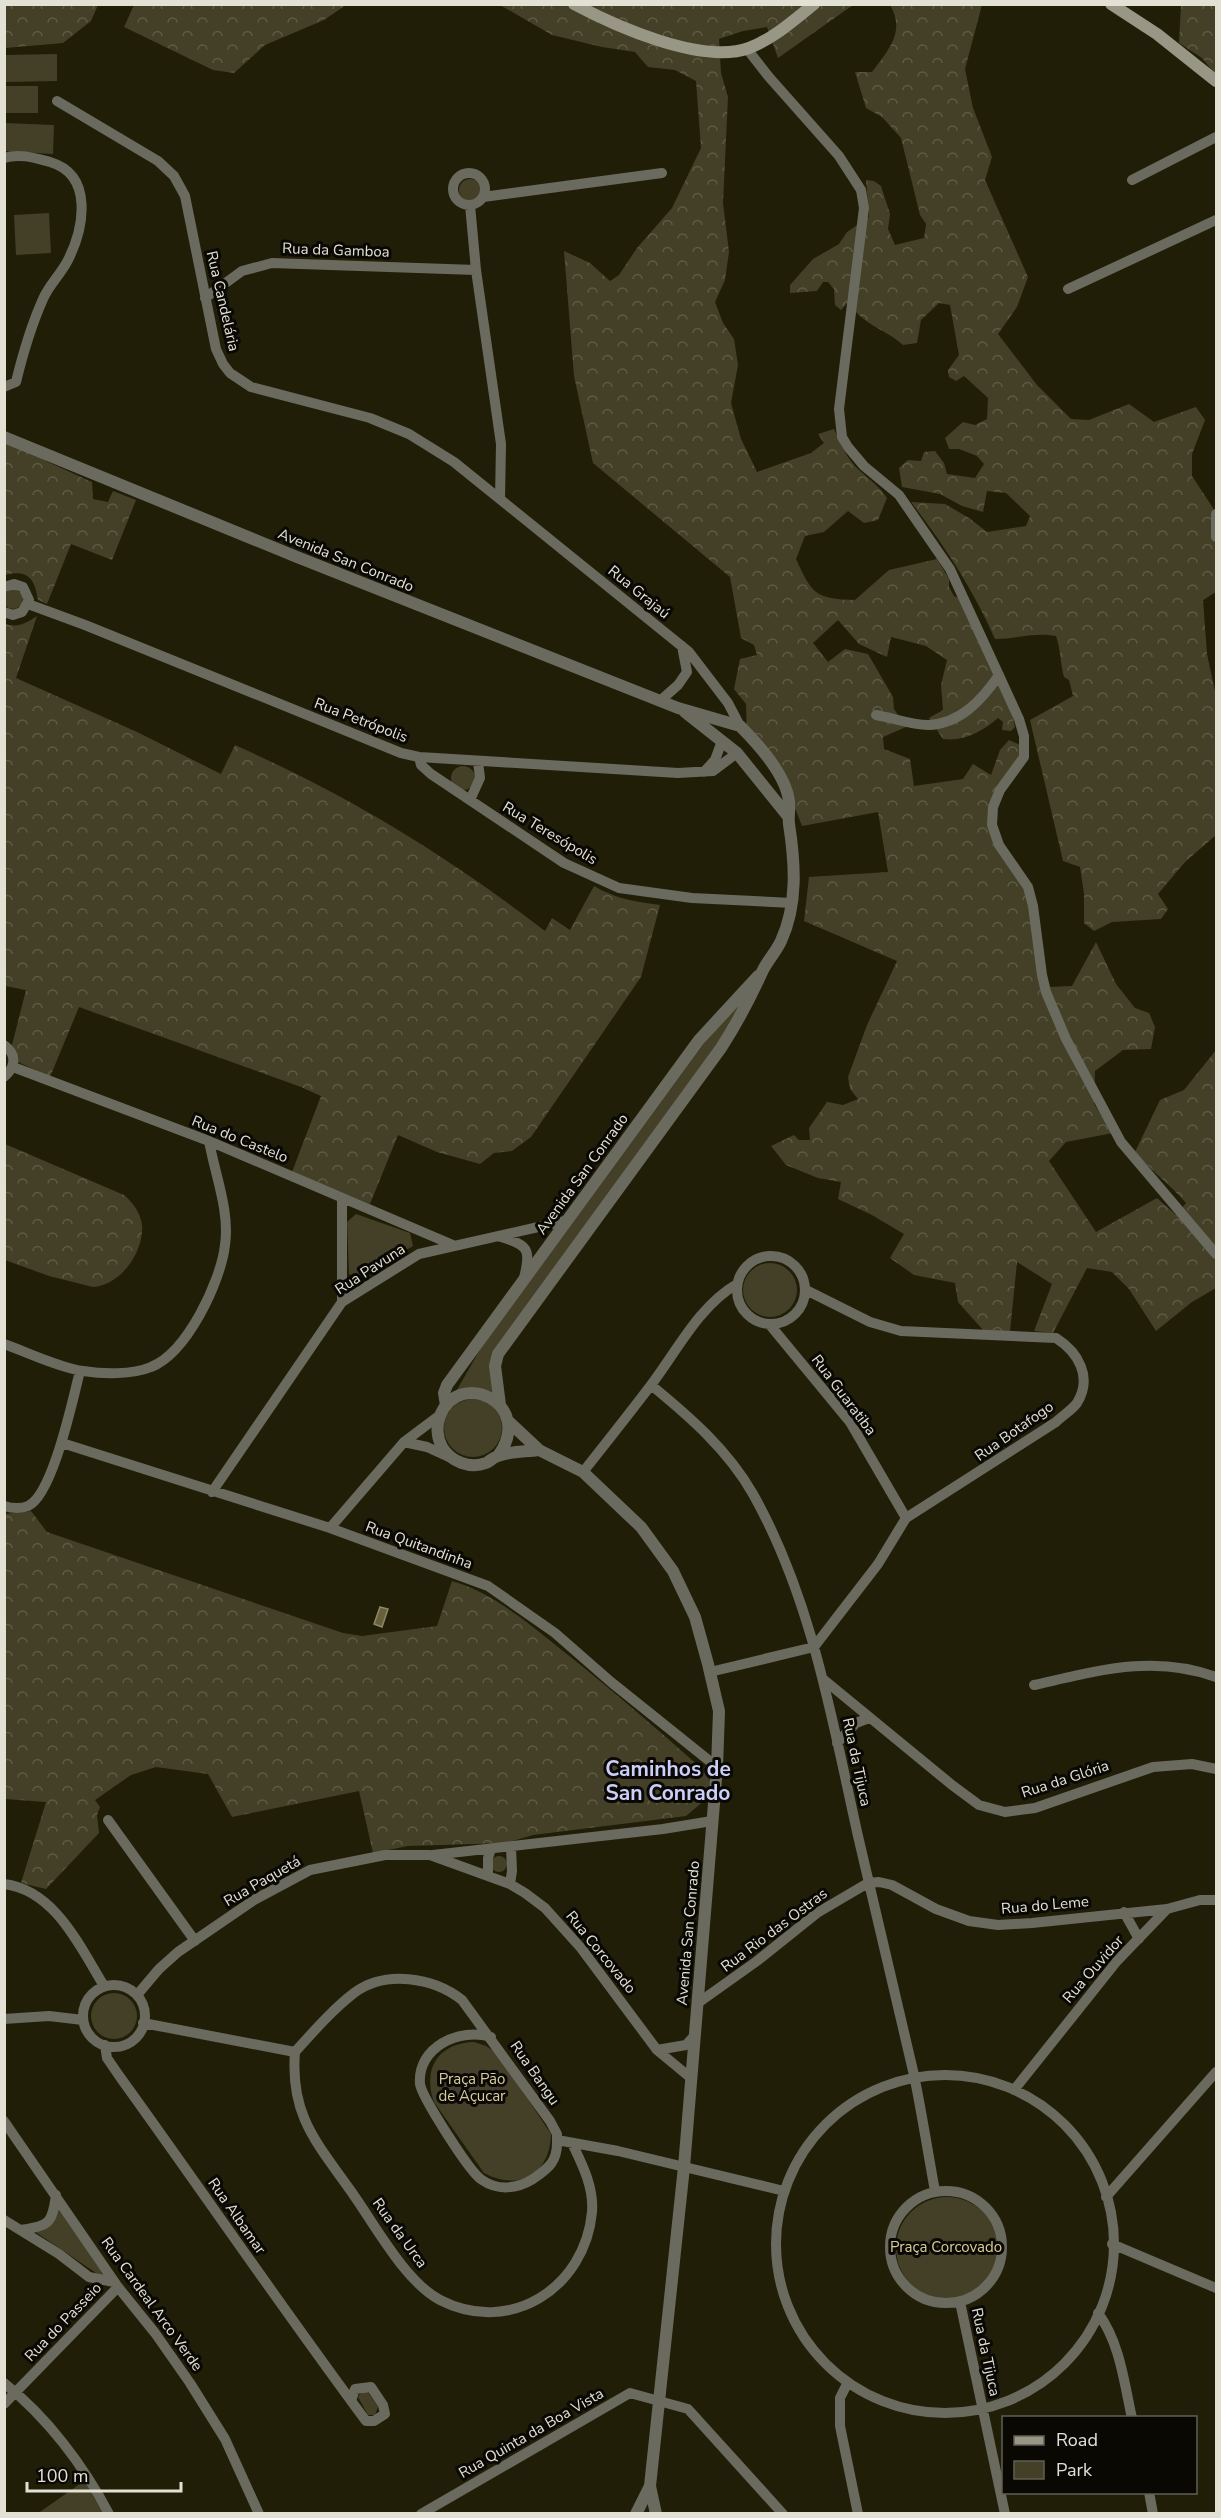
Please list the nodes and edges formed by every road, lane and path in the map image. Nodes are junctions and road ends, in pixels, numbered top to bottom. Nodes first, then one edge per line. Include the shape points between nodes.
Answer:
1 (574, 4) edge
2 (814, 4) edge
3 (1111, 4) edge
4 (747, 48) junction
5 (1216, 81) edge
6 (57, 101) dead end
7 (1216, 137) edge
8 (4, 158) edge
9 (662, 172) dead end
10 (1132, 180) dead end
11 (483, 197) junction
12 (470, 205) junction
13 (1216, 220) edge
14 (476, 270) junction
15 (1068, 289) dead end
16 (205, 298) junction
17 (4, 387) edge
18 (4, 437) edge
19 (477, 480) joint
20 (500, 499) junction
21 (1216, 514) edge
22 (1216, 537) edge
23 (4, 587) edge
24 (28, 604) junction
25 (4, 612) edge
26 (682, 646) junction
27 (687, 672) junction
28 (706, 672) junction
29 (999, 675) junction
30 (661, 700) junction
31 (678, 708) junction
32 (876, 716) dead end
33 (740, 726) junction
34 (754, 740) junction
35 (722, 741) junction
36 (737, 753) junction
37 (419, 757) junction
38 (478, 762) junction
39 (704, 772) junction
40 (470, 800) junction
41 (788, 815) junction
42 (792, 903) junction
43 (763, 971) junction
44 (4, 1045) edge
45 (13, 1067) junction
46 (4, 1077) edge
47 (209, 1141) junction
48 (342, 1198) junction
49 (565, 1221) junction
50 (498, 1236) junction
51 (453, 1245) junction
52 (1216, 1254) edge
53 (524, 1278) junction
54 (737, 1284) junction
55 (806, 1290) junction
56 (342, 1302) junction
57 (770, 1324) junction
58 (4, 1344) edge
59 (80, 1371) junction
60 (651, 1385) junction
61 (500, 1405) junction
62 (443, 1410) junction
63 (508, 1421) junction
64 (404, 1442) junction
65 (62, 1443) junction
66 (539, 1450) junction
67 (498, 1456) junction
68 (452, 1458) junction
69 (583, 1472) junction
70 (212, 1492) junction
71 (4, 1506) edge
72 (906, 1518) junction
73 (330, 1528) junction
74 (814, 1647) junction
75 (710, 1672) junction
76 (1216, 1677) edge
77 (823, 1679) junction
78 (1034, 1685) dead end
79 (869, 1718) junction
80 (837, 1743) junction
81 (717, 1767) junction
82 (1216, 1769) edge
83 (108, 1820) dead end
84 (712, 1821) junction
85 (510, 1847) junction
86 (491, 1849) junction
87 (430, 1855) junction
88 (488, 1876) junction
89 (868, 1883) junction
90 (4, 1884) edge
91 (510, 1884) junction
92 (1216, 1900) edge
93 (1167, 1909) junction
94 (1124, 1912) junction
95 (1139, 1939) junction
96 (195, 1941) junction
97 (104, 1986) junction
98 (137, 1995) junction
99 (698, 2003) junction
100 (4, 2019) edge
101 (83, 2020) junction
102 (143, 2024) junction
103 (695, 2035) junction
104 (491, 2037) junction
105 (105, 2045) junction
106 (657, 2050) junction
107 (295, 2052) junction
108 (1216, 2072) edge
109 (914, 2077) junction
110 (692, 2079) junction
111 (1014, 2090) junction
112 (4, 2121) edge
113 (557, 2140) junction
114 (572, 2143) junction
115 (684, 2167) junction
116 (935, 2191) junction
117 (784, 2192) junction
118 (56, 2195) junction
119 (1106, 2197) junction
120 (4, 2220) edge
121 (21, 2230) junction
122 (1113, 2244) junction
123 (116, 2284) junction
124 (1216, 2288) edge
125 (960, 2302) junction
126 (1098, 2313) junction
127 (4, 2383) edge
128 (847, 2384) junction
129 (15, 2392) junction
130 (351, 2401) dead end
131 (659, 2401) junction
132 (4, 2404) edge
133 (982, 2409) junction
134 (1132, 2416) edge
135 (650, 2486) junction
136 (1149, 2494) edge
137 (109, 2514) edge
138 (260, 2514) edge
139 (421, 2514) edge
140 (636, 2514) edge
141 (656, 2514) edge
142 (783, 2514) edge
143 (858, 2514) edge
144 (1005, 2514) edge
145 (1153, 2514) edge

1 - 4 main road via 627,30 666,42 720,51
2 - 4 main road via 785,27
3 - 5 main road via 1157,34
4 - 29 street via 839,156 861,190 864,208 839,409 842,436 864,466 898,495 950,569
6 - 16 street, Rua Candelária via 158,161 174,176 185,196
7 - 10 street
8 - 17 street via 30,156 68,171 79,186 83,209 77,240 67,263 45,294 29,330 16,382
9 - 11 street
11 - 12 street
11 - 12 street via 485,187 481,178 462,173 453,185 453,195 460,203
12 - 14 street
13 - 15 street
14 - 16 street, Rua da Gamboa via 260,264 242,271
14 - 20 street via 501,444
16 - 19 street, Rua Candelária via 222,364 238,380 295,400 370,418 409,434
18 - 30 street, Avenida San Conrado
19 - 20 street, Rua Grajaú
20 - 26 street, Rua Grajaú
21 - 22 street
23 - 24 street via 23,587
24 - 25 street via 18,614
24 - 37 street, Rua Petrópolis
26 - 27 street
26 - 28 street, Rua Grajaú
27 - 28 street
27 - 30 street
28 - 33 street, Rua Grajaú
29 - 32 street via 984,697 958,718 928,725
29 - 52 street via 1019,719 1026,747 1024,757 1000,790 993,807 992,825 999,845 1028,887 1046,992 1066,1039 1121,1142
30 - 31 street, Avenida San Conrado
31 - 33 street, Avenida San Conrado
31 - 35 street, Avenida San Conrado
33 - 34 street, Avenida San Conrado
33 - 35 street via 728,731
34 - 36 street
34 - 41 street, Avenida San Conrado via 784,784
35 - 36 street, Avenida San Conrado
35 - 39 street via 715,760
36 - 39 street, Rua Petrópolis via 713,771
36 - 41 street
37 - 38 street, Rua Petrópolis
37 - 40 street, Rua Teresópolis via 431,774
38 - 39 street, Rua Petrópolis
38 - 40 street via 480,778
40 - 42 street, Rua Teresópolis via 564,862 619,888 692,898
41 - 42 street, Avenida San Conrado via 795,874
42 - 43 street, Avenida San Conrado via 781,942
43 - 49 street, Avenida San Conrado via 699,1040
43 - 61 street, Avenida San Conrado via 721,1048 498,1354 495,1366
44 - 45 street via 13,1054
45 - 46 street
45 - 47 street, Rua do Castelo
47 - 48 street, Rua do Castelo
47 - 59 street via 223,1207 225,1245 218,1278 191,1328 172,1353 151,1367
48 - 51 street, Rua do Castelo
48 - 56 street
49 - 50 street, Rua Pavuna
49 - 53 street, Avenida San Conrado
50 - 51 street, Rua Pavuna
50 - 53 street via 526,1249
51 - 56 street, Rua Pavuna via 419,1254
53 - 62 street, Avenida San Conrado via 447,1385
54 - 55 street via 748,1264 769,1255 790,1261 804,1279
54 - 57 street via 741,1307 759,1322
54 - 60 street via 706,1310
55 - 57 street via 802,1305 792,1317
55 - 72 street, Rua Botafogo via 870,1322 901,1331 1056,1338 1071,1348 1082,1367 1084,1383 1077,1403 1056,1422
56 - 70 street, Rua Pavuna
57 - 72 street, Rua Guaratiba via 850,1422
58 - 59 street
59 - 65 street
60 - 69 street
60 - 74 street, Rua da Tijuca via 705,1432 753,1494 788,1572
61 - 62 street via 491,1398 467,1394 456,1397
61 - 63 street
62 - 64 street
62 - 68 street via 437,1427 438,1439
63 - 66 street, Avenida San Conrado
63 - 67 street via 509,1434
64 - 68 street
64 - 73 street
65 - 70 street, Rua Quitandinha
65 - 71 street via 42,1493 28,1506
66 - 67 street
66 - 69 street, Avenida San Conrado
67 - 68 street via 475,1465
69 - 75 street, Avenida San Conrado via 641,1527 673,1571 695,1617
70 - 73 street, Rua Quitandinha
72 - 74 street, Rua Botafogo via 878,1564
73 - 81 street, Rua Quitandinha via 488,1586 555,1633
74 - 75 street
74 - 77 street, Rua da Tijuca
75 - 81 street, Avenida San Conrado via 718,1711
76 - 78 street via 1164,1665 1136,1665
77 - 79 street, Rua da Glória
77 - 80 street, Rua da Tijuca
79 - 80 street via 856,1723
79 - 82 street, Rua da Glória via 979,1805 1005,1812 1035,1808 1153,1767 1192,1764
80 - 89 street, Rua da Tijuca
81 - 84 street, Avenida San Conrado
83 - 96 street
84 - 85 street, Rua Paquetá
84 - 99 street, Avenida San Conrado
85 - 86 street, Rua Paquetá
85 - 91 street
86 - 87 street, Rua Paquetá
86 - 88 street
87 - 88 street, Rua Paquetá
87 - 96 street, Rua Paquetá via 385,1855 310,1870 254,1900
88 - 91 street, Rua Paquetá
89 - 94 street, Rua do Leme via 891,1886 936,1910 969,1921 998,1925
89 - 99 street, Rua Rio das Ostras via 817,1913
89 - 109 street, Rua da Tijuca
90 - 97 street via 29,1890 44,1899
91 - 106 street, Rua Corcovado via 563,1926
92 - 93 street
93 - 94 street, Rua do Leme
93 - 95 street, Rua Ouvidor
94 - 95 street
95 - 111 street, Rua Ouvidor
96 - 98 street, Rua Paquetá via 159,1969
97 - 98 street via 122,1986
97 - 101 street via 85,2003
98 - 102 street via 144,2009
99 - 103 street, Avenida San Conrado
100 - 101 street via 49,2016
101 - 105 street via 90,2036
102 - 105 street via 125,2045
102 - 107 street
103 - 106 street via 686,2045
103 - 110 street, Avenida San Conrado
104 - 107 street, Rua Bangu via 462,2000 448,1990 429,1982 397,1979 355,1992
104 - 113 street, Rua Bangu via 550,2121
104 - 113 street via 468,2033 452,2037 426,2058 420,2087 444,2128 480,2179 497,2187 516,2188 553,2164
105 - 130 street, Rua Albamar via 120,2078
106 - 110 street, Rua Corcovado
107 - 114 street, Rua da Urca via 296,2096 309,2132 421,2287 460,2308 503,2312 531,2304 554,2289 580,2257 592,2211 588,2177
108 - 119 street
109 - 111 street via 960,2075 987,2079
109 - 116 street, Rua da Tijuca
109 - 117 street via 874,2090 844,2107 821,2128 800,2156
110 - 115 street, Avenida San Conrado
111 - 119 street via 1045,2108 1070,2130 1089,2156
112 - 118 street, Rua Cardeal Arco Verde
113 - 114 street
114 - 115 street
115 - 117 street
115 - 131 street, Avenida San Conrado
116 - 125 street, Rua da Tijuca via 954,2191 971,2197 986,2208 997,2224 1000,2260 992,2277 980,2291
116 - 125 street, Rua da Tijuca via 904,2209 894,2224 892,2260 899,2277 927,2300
117 - 128 street via 777,2227 777,2267 787,2304 813,2350
118 - 121 street via 50,2221
118 - 123 street, Rua Cardeal Arco Verde
119 - 122 street
120 - 121 street
121 - 123 street via 89,2277
122 - 124 street
122 - 126 street via 1106,2294
123 - 129 street, Rua do Passeio
123 - 138 street, Rua Cardeal Arco Verde via 196,2392 225,2439
125 - 133 street, Rua da Tijuca
126 - 133 street via 1067,2361 1040,2384 1013,2399
126 - 134 street via 1118,2354
127 - 129 street
128 - 133 street via 894,2405 926,2412
128 - 143 street via 840,2398 840,2426
129 - 132 street, Rua do Passeio
129 - 137 street via 52,2430
131 - 135 street, Avenida San Conrado
131 - 139 street, Rua Quinta da Boa Vista via 630,2393
131 - 142 street, Rua Quinta da Boa Vista via 688,2409
133 - 144 street, Rua da Tijuca
135 - 140 street, Avenida San Conrado
135 - 141 street, Avenida San Conrado
136 - 145 street

